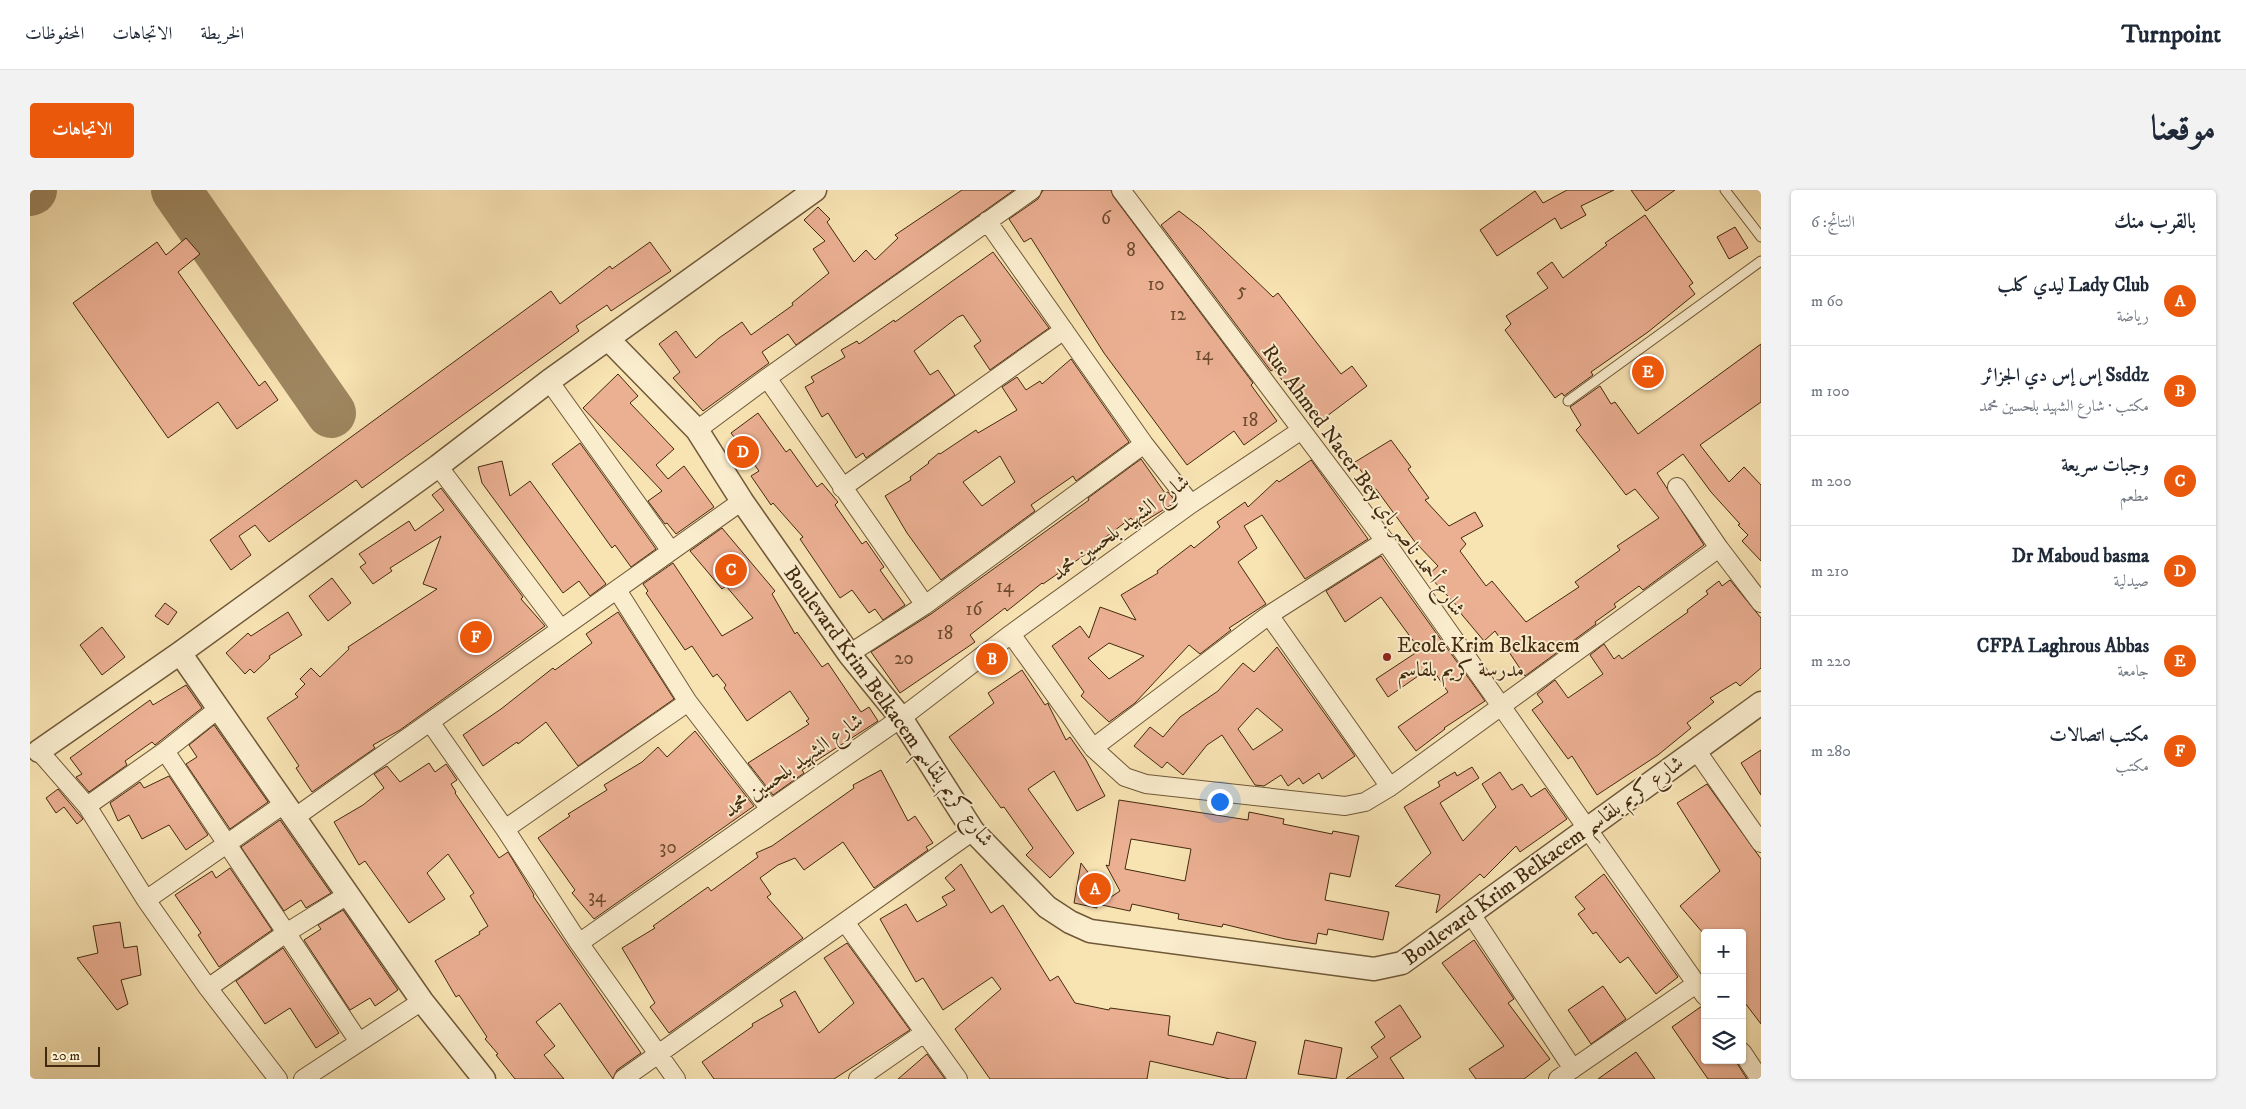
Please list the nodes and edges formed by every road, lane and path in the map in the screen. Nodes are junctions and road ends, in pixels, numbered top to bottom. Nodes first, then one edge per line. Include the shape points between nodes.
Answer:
1 (815, 190) edge
2 (1032, 190) edge
3 (1121, 190) edge
4 (1725, 190) edge
5 (988, 221) junction
6 (1761, 237) edge
7 (1761, 261) edge
8 (1064, 330) junction
9 (608, 339) junction
10 (767, 378) junction
11 (549, 381) junction
12 (1568, 400) dead end
13 (697, 430) junction
14 (1300, 431) junction
15 (1144, 444) junction
16 (438, 466) junction
17 (1677, 487) dead end
18 (842, 488) junction
19 (742, 501) junction
20 (1191, 504) junction
21 (1385, 542) junction
22 (1719, 548) junction
23 (671, 551) junction
24 (617, 590) junction
25 (1761, 603) edge
26 (925, 605) junction
27 (1269, 615) junction
28 (561, 629) junction
29 (1011, 634) junction
30 (180, 653) junction
31 (849, 654) junction
32 (688, 702) junction
33 (1761, 703) edge
34 (1500, 707) junction
35 (218, 709) junction
36 (901, 718) junction
37 (430, 722) junction
38 (1093, 748) junction
39 (1696, 750) junction
40 (165, 751) junction
41 (35, 754) edge
42 (1390, 787) junction
43 (87, 806) junction
44 (770, 809) junction
45 (289, 811) junction
46 (1586, 828) junction
47 (505, 829) junction
48 (973, 830) junction
49 (1761, 843) edge
50 (227, 844) junction
51 (349, 894) junction
52 (146, 900) junction
53 (1471, 914) junction
54 (845, 922) junction
55 (286, 933) junction
56 (579, 943) junction
57 (208, 988) junction
58 (1701, 990) edge
59 (422, 1001) junction
60 (924, 1033) junction
61 (360, 1042) junction
62 (657, 1055) junction
63 (1746, 1058) edge
64 (1573, 1069) junction
65 (278, 1079) edge
66 (303, 1079) edge
67 (484, 1079) edge
68 (623, 1079) edge
69 (676, 1079) edge
70 (858, 1079) edge
71 (958, 1079) edge
72 (1558, 1079) edge
73 (1760, 1079) edge

1 - 9 street
2 - 5 street
3 - 14 street, Rue Ahmed Nacer Bey شارع أحمد ناصر باي
4 - 6 lane
5 - 8 street
5 - 10 street
7 - 12 lane
8 - 15 street
8 - 18 street
9 - 11 street
9 - 13 street, Boulevard Krim Belkacem شارع كريم بلقاسم
10 - 13 street
10 - 18 street
11 - 16 street
11 - 23 street
13 - 19 street, Boulevard Krim Belkacem شارع كريم بلقاسم
14 - 20 street, شارع الشهيد بلحسين محمد
14 - 21 street, Rue Ahmed Nacer Bey شارع أحمد ناصر باي
15 - 20 street
15 - 26 street
16 - 28 street
16 - 30 street
17 - 22 street
18 - 26 street
19 - 23 street
19 - 31 street, Boulevard Krim Belkacem شارع كريم بلقاسم
20 - 29 street, شارع الشهيد بلحسين محمد
21 - 27 street
21 - 34 street, Rue Ahmed Nacer Bey شارع أحمد ناصر باي
22 - 25 street
22 - 34 street
23 - 24 street
24 - 28 street
24 - 32 street
26 - 31 street
27 - 38 street
27 - 42 street
28 - 37 street
29 - 36 street, شارع الشهيد بلحسين محمد
29 - 38 street
30 - 35 street
30 - 41 street
31 - 36 street, Boulevard Krim Belkacem شارع كريم بلقاسم
32 - 44 street
32 - 47 street
33 - 39 street, Boulevard Krim Belkacem شارع كريم بلقاسم
34 - 42 street
34 - 46 street, Rue Ahmed Nacer Bey شارع أحمد ناصر باي
35 - 40 street
35 - 45 street
36 - 44 street, شارع الشهيد بلحسين محمد
36 - 48 street, Boulevard Krim Belkacem شارع كريم بلقاسم
37 - 45 street
37 - 47 street
38 - 42 street via 1125,777 1146,784 1335,806 1365,802
39 - 46 street, Boulevard Krim Belkacem شارع كريم بلقاسم
39 - 49 street
40 - 43 street
40 - 50 street
41 - 43 street
43 - 52 street
44 - 56 street, شارع الشهيد بلحسين محمد
45 - 50 street
45 - 51 street
46 - 53 street, Boulevard Krim Belkacem شارع كريم بلقاسم
46 - 58 street, Rue Ahmed Nacer Bey شارع أحمد ناصر باي
47 - 56 street
48 - 53 street, Boulevard Krim Belkacem شارع كريم بلقاسم via 1048,907 1090,931 1374,969 1402,962
48 - 54 street
50 - 52 street
50 - 55 street
51 - 55 street
51 - 59 street
52 - 57 street
53 - 64 street
54 - 60 street
54 - 62 street
55 - 57 street
55 - 61 street
56 - 62 street
57 - 65 street
58 - 64 street
59 - 61 street
59 - 67 street
60 - 70 street
60 - 71 street
61 - 66 street
62 - 68 street
62 - 69 street
63 - 73 street
64 - 72 street

